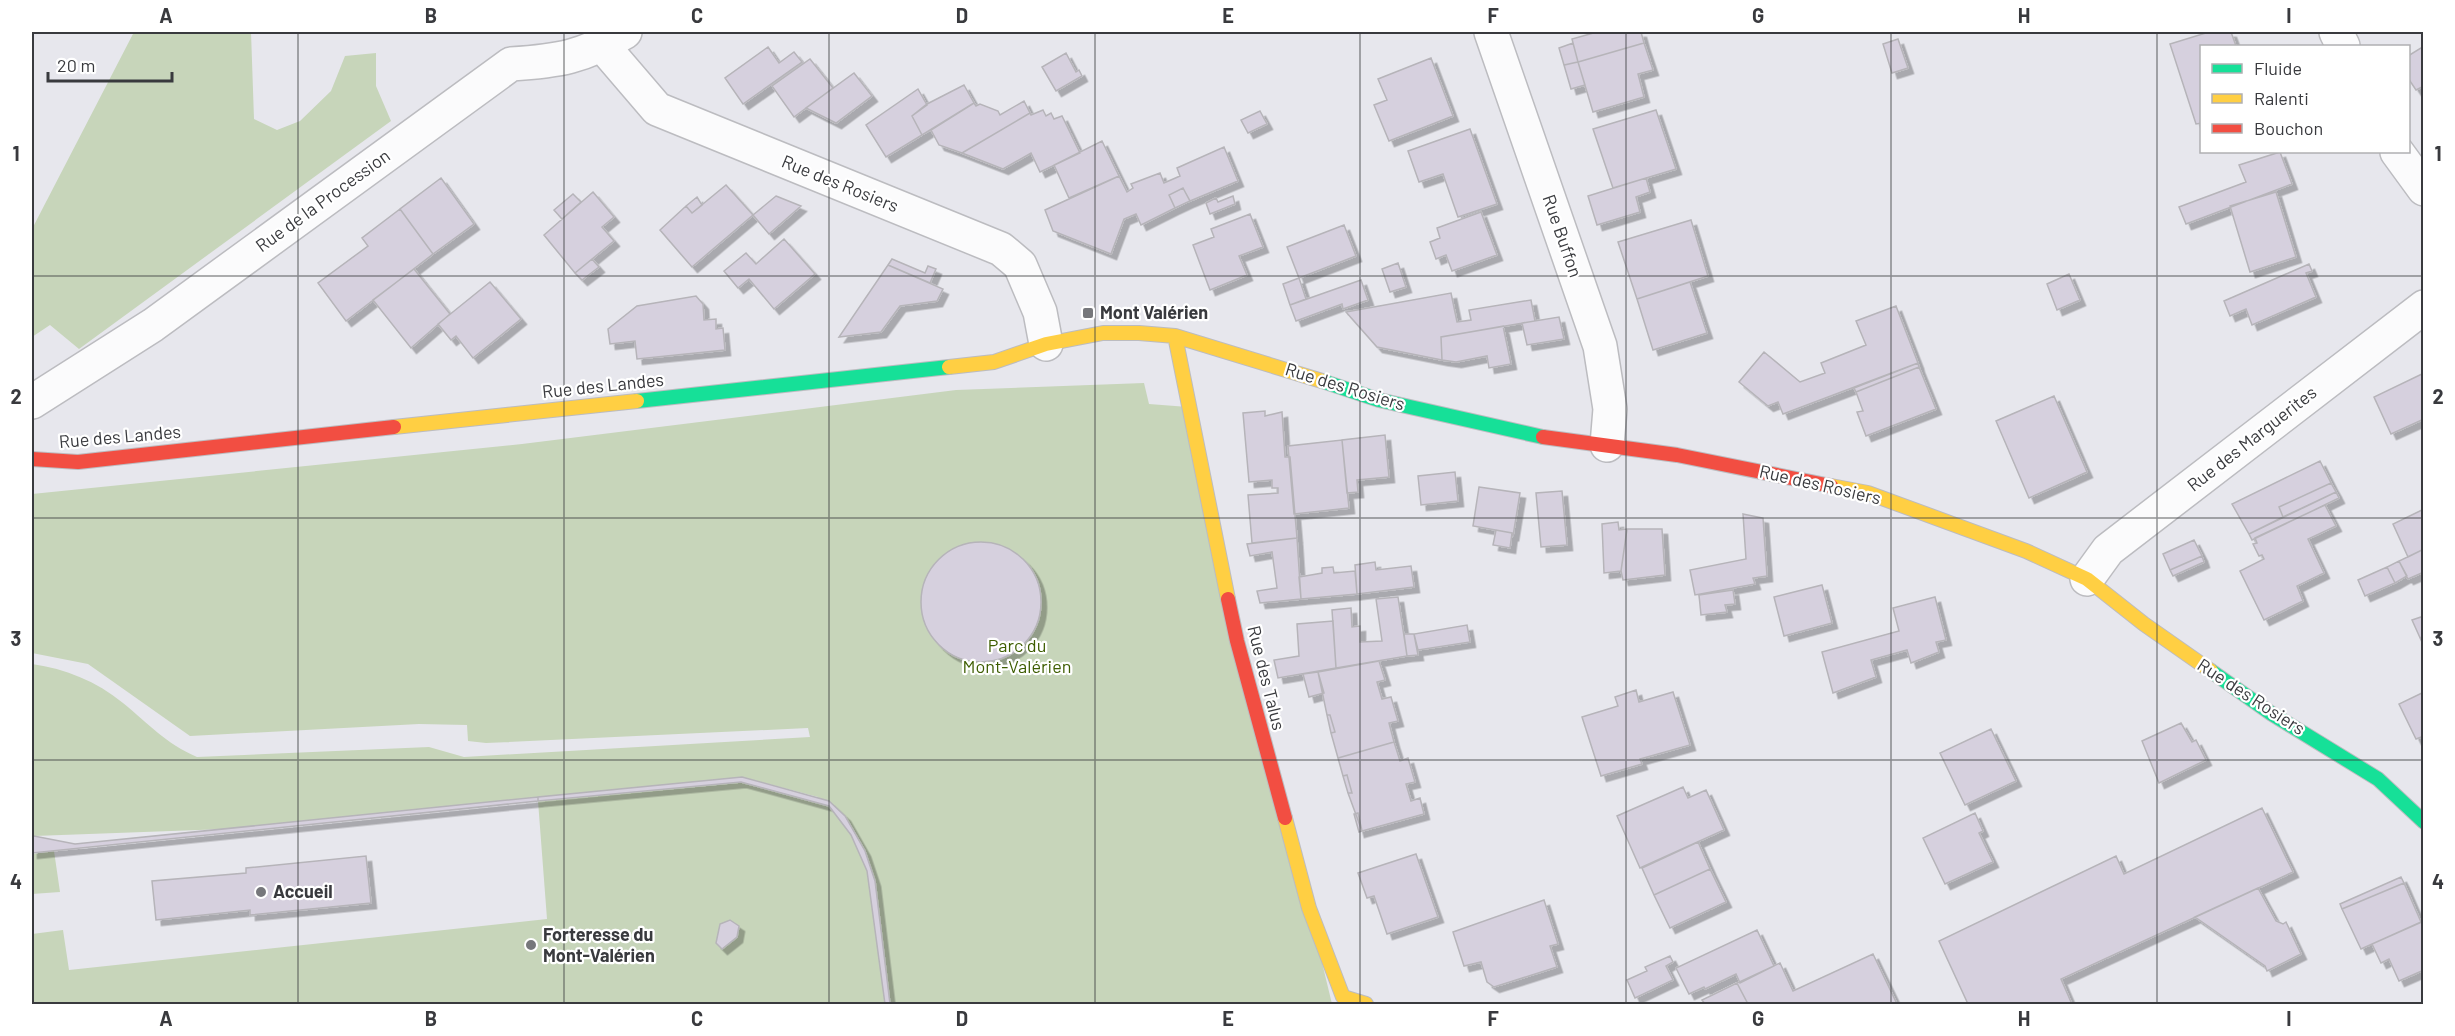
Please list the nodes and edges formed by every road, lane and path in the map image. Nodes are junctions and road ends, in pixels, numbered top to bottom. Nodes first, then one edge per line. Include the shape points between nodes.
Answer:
1 (1491, 32) edge
2 (614, 38) edge
3 (2398, 153) edge
4 (2424, 189) edge
5 (2424, 307) edge
6 (1175, 336) junction
7 (1046, 344) junction
8 (32, 402) edge
9 (1607, 445) junction
10 (32, 459) edge
11 (2087, 579) junction
12 (2424, 822) edge
13 (1366, 1005) edge

1 - 9 street, Rue Buffon via 1600,346 1610,409
2 - 7 street, Rue des Rosiers via 657,109 1001,249 1020,265 1040,312
2 - 8 street, Rue de la Procession via 558,61 511,64 153,325
3 - 4 street
5 - 11 street, Rue des Marguerites via 2108,550
6 - 7 street, Rue des Landes via 1103,333
6 - 9 street, Rue des Rosiers via 1379,400 1521,434
6 - 13 street, Rue des Talus via 1237,641 1309,909 1343,997
7 - 10 street, Rue des Landes via 994,362 78,462
9 - 11 street, Rue des Rosiers via 1868,493 2026,551
11 - 12 street, Rue des Rosiers via 2272,714 2378,779

